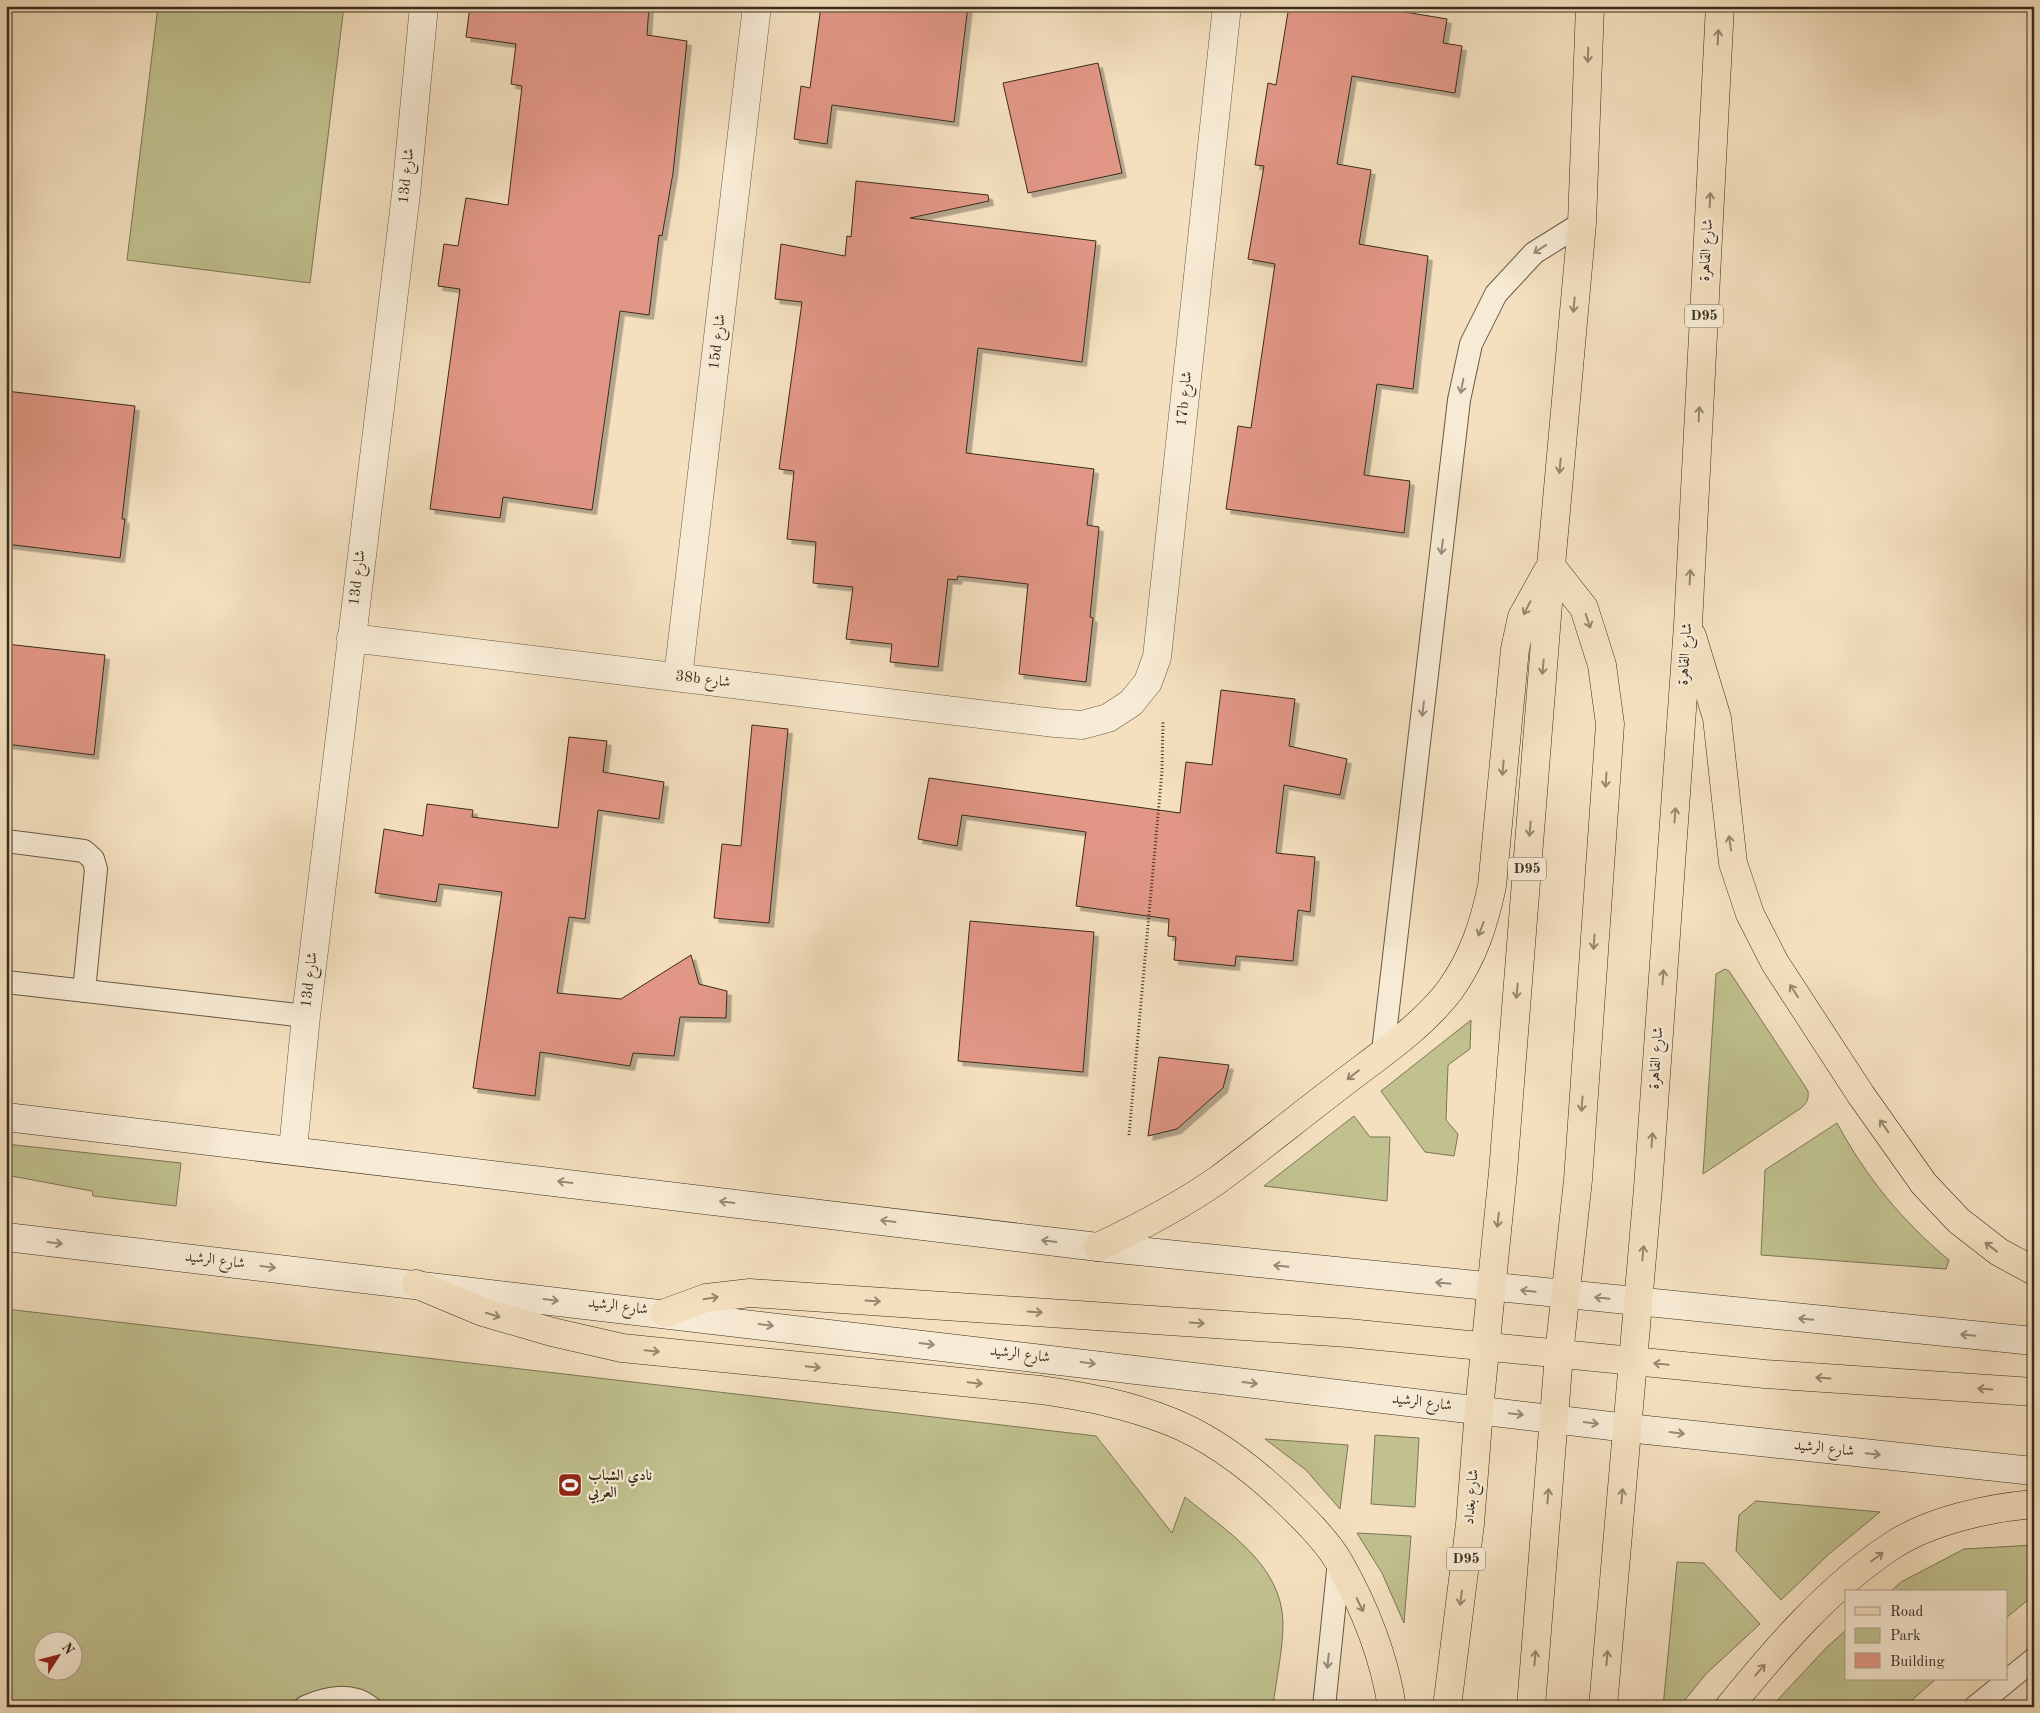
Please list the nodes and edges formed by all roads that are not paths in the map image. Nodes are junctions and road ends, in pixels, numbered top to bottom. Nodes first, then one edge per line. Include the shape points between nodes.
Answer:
1 (424, 6) edge
2 (757, 6) edge
3 (1227, 6) edge
4 (1590, 6) edge
5 (1720, 6) edge
6 (1582, 223) junction
7 (1551, 566) junction
8 (1688, 625) junction
9 (351, 638) junction
10 (678, 677) junction
11 (1055, 723) joint
12 (6, 841) edge
13 (6, 982) edge
14 (84, 991) junction
15 (306, 1016) junction
16 (1383, 1051) junction
17 (6, 1117) edge
18 (293, 1149) junction
19 (6, 1237) edge
20 (1098, 1247) junction
21 (2034, 1271) edge
22 (416, 1284) junction
23 (1491, 1288) junction
24 (1565, 1295) junction
25 (1639, 1302) junction
26 (665, 1313) junction
27 (2034, 1341) edge
28 (1485, 1346) junction
29 (1559, 1354) junction
30 (1633, 1361) junction
31 (2034, 1392) edge
32 (1479, 1410) junction
33 (1554, 1418) junction
34 (1628, 1428) junction
35 (2034, 1471) edge
36 (2034, 1504) edge
37 (1339, 1561) junction
38 (2034, 1658) edge
39 (2008, 1679) edge
40 (2007, 1680) edge
41 (304, 1707) edge
42 (370, 1707) edge
43 (1324, 1707) edge
44 (1392, 1707) edge
45 (1447, 1707) edge
46 (1531, 1707) edge
47 (1603, 1707) edge
48 (1729, 1707) edge
49 (1974, 1707) edge

1 - 9 main road, 13d شارع via 406,194
2 - 10 main road, 15d شارع
3 - 11 main road, 17b شارع via 1157,657 1148,682 1131,703 1108,718 1082,725
4 -> 6 main road, D95
8 -> 5 main road, شارع القاهرة / D95
6 -> 7 main road, D95
6 -> 16 lane via 1534,253 1496,294 1471,344 1460,400
7 -> 16 main road via 1522,617 1515,649 1492,886 1484,924 1470,959 1449,991 1422,1019
7 -> 23 main road, D95
7 -> 24 main road via 1584,608 1602,665 1610,724 1578,1180
21 -> 8 main road via 1998,1252 1959,1221 1924,1184 1775,963 1750,914 1733,863 1717,718
25 -> 8 main road, شارع القاهرة / D95
9 - 10 main road, 38b شارع
9 - 15 main road, 13d شارع
10 - 11 main road, 38b شارع
12 - 14 lane via 84,851 93,859 96,869
13 - 14 lane
14 - 15 lane
15 - 18 main road, 13d شارع
16 -> 20 main road via 1219,1179 1140,1227
17 - 18 main road
20 -> 18 main road
19 -> 22 main road, شارع الرشيد
23 -> 20 main road
22 -> 26 main road, شارع الرشيد
22 -> 37 main road via 483,1312 622,1348 1041,1390 1107,1400 1171,1421 1230,1453 1282,1495
24 -> 23 main road
23 - 28 main road, شارع بغداد / D95
25 -> 24 main road
24 - 29 main road
27 -> 25 main road
25 - 30 main road, D95
26 -> 28 main road via 706,1298 750,1293 1348,1333
26 -> 32 main road, شارع الرشيد
28 - 29 main road
28 - 32 main road, شارع بغداد / D95
29 - 30 main road
29 - 33 main road
31 -> 30 main road via 1765,1374
30 - 34 main road, D95
32 -> 33 main road, شارع الرشيد
32 -> 45 main road, شارع بغداد / D95 via 1470,1524
33 -> 34 main road, شارع الرشيد
46 -> 33 main road
34 -> 35 main road, شارع الرشيد
47 -> 34 main road, D95
48 -> 36 main road via 1799,1626 1846,1581 1894,1545 1949,1520 2008,1506
37 -> 43 lane
37 -> 44 main road via 1369,1624 1388,1681
38 - 39 lane
40 - 49 lane
41 - 42 lane via 323,1698 345,1697

